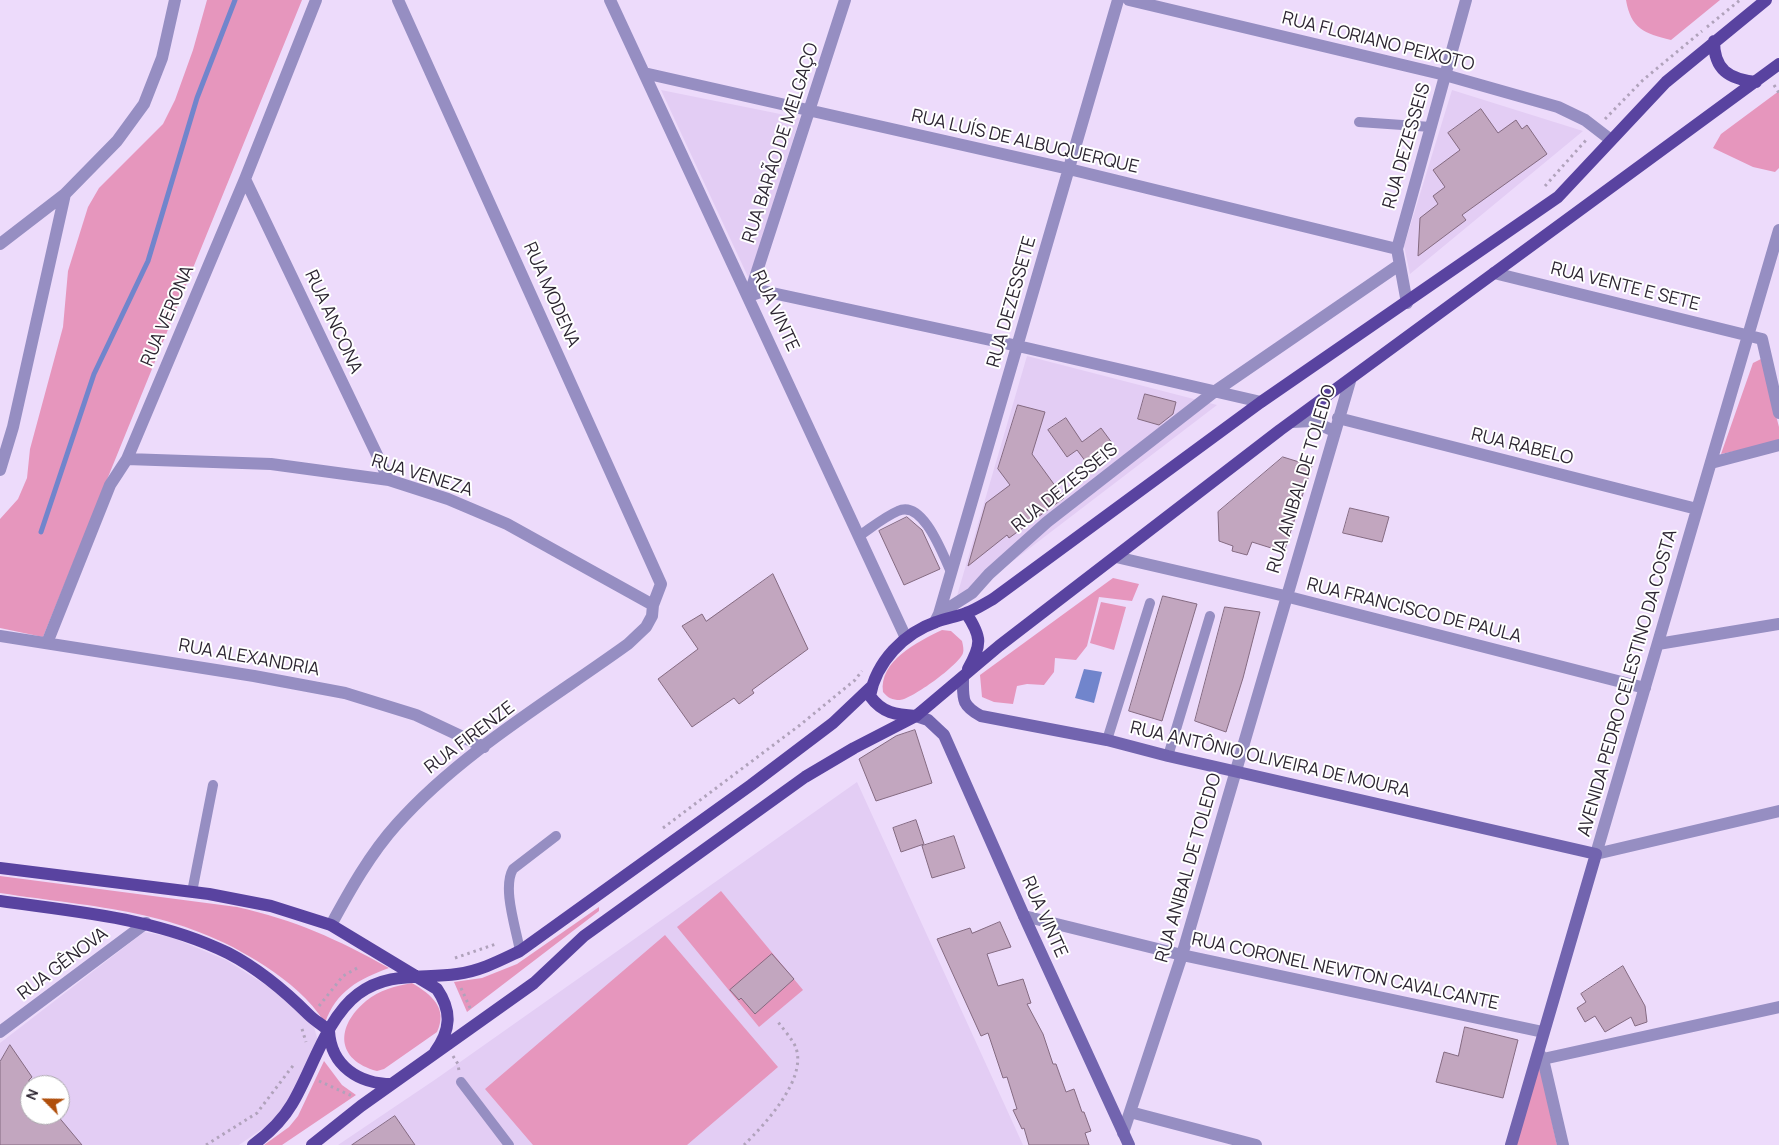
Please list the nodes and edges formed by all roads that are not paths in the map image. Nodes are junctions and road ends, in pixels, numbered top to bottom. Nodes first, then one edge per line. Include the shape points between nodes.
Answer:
1 (175, 0) edge
2 (316, 0) edge
3 (398, 0) edge
4 (610, 0) edge
5 (846, 0) edge
6 (1118, 0) edge
7 (1129, 0) edge
8 (1466, 0) edge
9 (1766, 0) edge
10 (1714, 40) junction
11 (1779, 64) edge
12 (644, 73) junction
13 (1445, 75) junction
14 (1756, 82) junction
15 (809, 112) junction
16 (1359, 122) dead end
17 (1431, 127) junction
18 (1611, 140) junction
19 (1069, 169) junction
20 (245, 179) junction
21 (64, 194) junction
22 (1779, 230) edge
23 (0, 244) edge
24 (1397, 249) junction
25 (1776, 252) edge
26 (1399, 264) junction
27 (1494, 273) junction
28 (749, 296) junction
29 (1407, 303) junction
30 (1748, 336) junction
31 (1018, 346) junction
32 (1350, 381) junction
33 (1214, 392) junction
34 (1261, 402) junction
35 (1779, 413) edge
36 (1338, 418) junction
37 (1292, 422) junction
38 (13, 427) junction
39 (0, 432) edge
40 (1334, 432) junction
41 (1779, 445) edge
42 (128, 459) junction
43 (1711, 463) junction
44 (0, 470) edge
45 (389, 480) junction
46 (1697, 509) junction
47 (858, 536) junction
48 (1116, 556) junction
49 (952, 572) junction
50 (1285, 596) junction
51 (1150, 603) dead end
52 (653, 605) junction
53 (966, 613) junction
54 (1210, 616) dead end
55 (937, 618) junction
56 (1779, 624) edge
57 (0, 636) edge
58 (906, 638) junction
59 (47, 643) junction
60 (1658, 644) junction
61 (963, 678) junction
62 (872, 686) junction
63 (1645, 688) junction
64 (916, 716) junction
65 (1107, 740) junction
66 (484, 747) junction
67 (1168, 756) junction
68 (1236, 770) junction
69 (213, 785) dead end
70 (1779, 811) edge
71 (556, 836) dead end
72 (1596, 854) junction
73 (0, 868) edge
74 (192, 892) junction
75 (0, 900) edge
76 (1024, 916) junction
77 (146, 923) junction
78 (331, 925) junction
79 (520, 950) junction
80 (1182, 955) junction
81 (417, 976) junction
82 (1779, 1007) edge
83 (329, 1031) junction
84 (0, 1032) edge
85 (1543, 1032) junction
86 (1540, 1055) junction
87 (431, 1058) junction
88 (461, 1082) road end
89 (392, 1084) junction
90 (1130, 1112) junction
91 (1123, 1133) junction
92 (253, 1145) edge
93 (312, 1145) edge
94 (509, 1145) edge
95 (1129, 1145) edge
96 (1256, 1145) edge
97 (1511, 1145) edge
98 (1563, 1145) edge

1 - 21 street via 162,58 144,104 117,141
2 - 20 street, RUA VERONA
3 - 52 street, RUA MODENA via 658,576 660,592
4 - 12 street, RUA VINTE
5 - 15 street, RUA BARÃO DE MELGAÇO
6 - 19 street, RUA DEZESSETE
7 - 13 street, RUA FLORIANO PEIXOTO
8 - 13 street, RUA DEZESSEIS
9 - 10 main road
10 - 14 main road via 1716,56 1726,74
10 - 18 main road via 1666,82
11 - 14 main road
12 - 15 street, RUA LUÍS DE ALBUQUERQUE
12 - 28 street, RUA VINTE
13 - 17 street, RUA DEZESSEIS
13 - 18 street, RUA FLORIANO PEIXOTO via 1570,112
14 - 27 main road
15 - 19 street, RUA LUÍS DE ALBUQUERQUE
15 - 28 street, RUA BARÃO DE MELGAÇO
16 - 17 lane
17 - 24 street, RUA DEZESSEIS
18 - 29 main road via 1558,197
19 - 24 street, RUA LUÍS DE ALBUQUERQUE
19 - 31 street, RUA DEZESSETE
20 - 42 street, RUA VERONA
20 - 45 street, RUA ANCONA
21 - 23 street
21 - 38 street
22 - 25 street, AVENIDA PEDRO CELESTINO DA COSTA
24 - 26 street, RUA DEZESSEIS
25 - 30 street, AVENIDA PEDRO CELESTINO DA COSTA
26 - 29 street, RUA DEZESSEIS
26 - 33 street, RUA DEZESSEIS
27 - 30 street, RUA VENTE E SETE
27 - 32 main road
28 - 31 street via 763,291
28 - 47 street, RUA VINTE
29 - 34 main road
30 - 35 street via 1762,339
30 - 43 street, AVENIDA PEDRO CELESTINO DA COSTA
31 - 33 street
31 - 49 street, RUA DEZESSETE
32 - 36 street, RUA ANIBAL DE TOLEDO
32 - 37 main road
33 - 34 street
33 - 55 street, RUA DEZESSEIS via 1047,522 972,593
34 - 53 main road via 993,599
36 - 40 street, RUA ANIBAL DE TOLEDO
36 - 46 street, RUA RABELO
37 - 40 street via 1312,421
37 - 48 main road
38 - 39 street
38 - 44 street
40 - 50 street, RUA ANIBAL DE TOLEDO
41 - 43 street
42 - 45 street, RUA VENEZA via 271,464
42 - 59 street, RUA VERONA via 110,485
43 - 46 street, AVENIDA PEDRO CELESTINO DA COSTA
45 - 52 street, RUA VENEZA via 448,499 507,524
46 - 60 street, AVENIDA PEDRO CELESTINO DA COSTA
47 - 49 lane via 899,510 911,510 926,523
47 - 58 street, RUA VINTE
48 - 50 street, RUA FRANCISCO DE PAULA
48 - 61 main road via 999,646
49 - 55 street, RUA DEZESSETE
50 - 63 street, RUA FRANCISCO DE PAULA
50 - 68 street, RUA ANIBAL DE TOLEDO
51 - 65 lane
52 - 66 street, RUA FIRENZE via 646,627 628,644
53 - 55 main road
53 - 61 main road via 979,638 979,650
54 - 67 lane
55 - 58 main road
56 - 60 street
57 - 59 street, RUA ALEXANDRIA
58 - 62 main road via 884,661
59 - 66 street, RUA ALEXANDRIA via 345,692 416,716
60 - 63 street, AVENIDA PEDRO CELESTINO DA COSTA
61 - 64 main road
61 - 65 street, RUA ANTÔNIO OLIVEIRA DE MOURA via 963,700 969,710 981,716
62 - 64 main road via 870,696 884,711
62 - 79 main road via 833,723 751,785
63 - 72 street, AVENIDA PEDRO CELESTINO DA COSTA
64 - 76 street, RUA VINTE via 928,720 944,735
64 - 87 main road via 805,777 584,936 534,983
65 - 67 street, RUA ANTÔNIO OLIVEIRA DE MOURA
66 - 78 street, RUA FIRENZE via 426,793 396,825 362,870
67 - 68 street, RUA ANTÔNIO OLIVEIRA DE MOURA
68 - 72 street, RUA ANTÔNIO OLIVEIRA DE MOURA
68 - 80 street, RUA ANIBAL DE TOLEDO
69 - 74 lane
70 - 72 street
71 - 79 lane via 513,869 510,875 508,886
72 - 85 street, AVENIDA PEDRO CELESTINO DA COSTA
73 - 74 main road
74 - 78 main road via 271,906
75 - 77 main road
76 - 80 street, RUA CORONEL NEWTON CAVALCANTE
76 - 91 street, RUA VINTE
77 - 83 main road via 197,939 229,954 293,997
77 - 84 street, RUA GÊNOVA
78 - 81 main road
79 - 81 main road via 481,970 456,975
80 - 85 street, RUA CORONEL NEWTON CAVALCANTE
80 - 90 street, RUA ANIBAL DE TOLEDO
81 - 83 main road via 372,984 344,1008
81 - 87 main road via 437,989 448,1012 446,1034
82 - 86 street
83 - 89 main road via 339,1062 351,1074
83 - 92 main road via 292,1105 272,1131
85 - 86 street, AVENIDA PEDRO CELESTINO DA COSTA
86 - 97 street, AVENIDA PEDRO CELESTINO DA COSTA
86 - 98 street
87 - 89 main road
88 - 94 lane
89 - 93 main road
90 - 91 street, RUA ANIBAL DE TOLEDO
90 - 96 street
91 - 95 street, RUA VINTE

